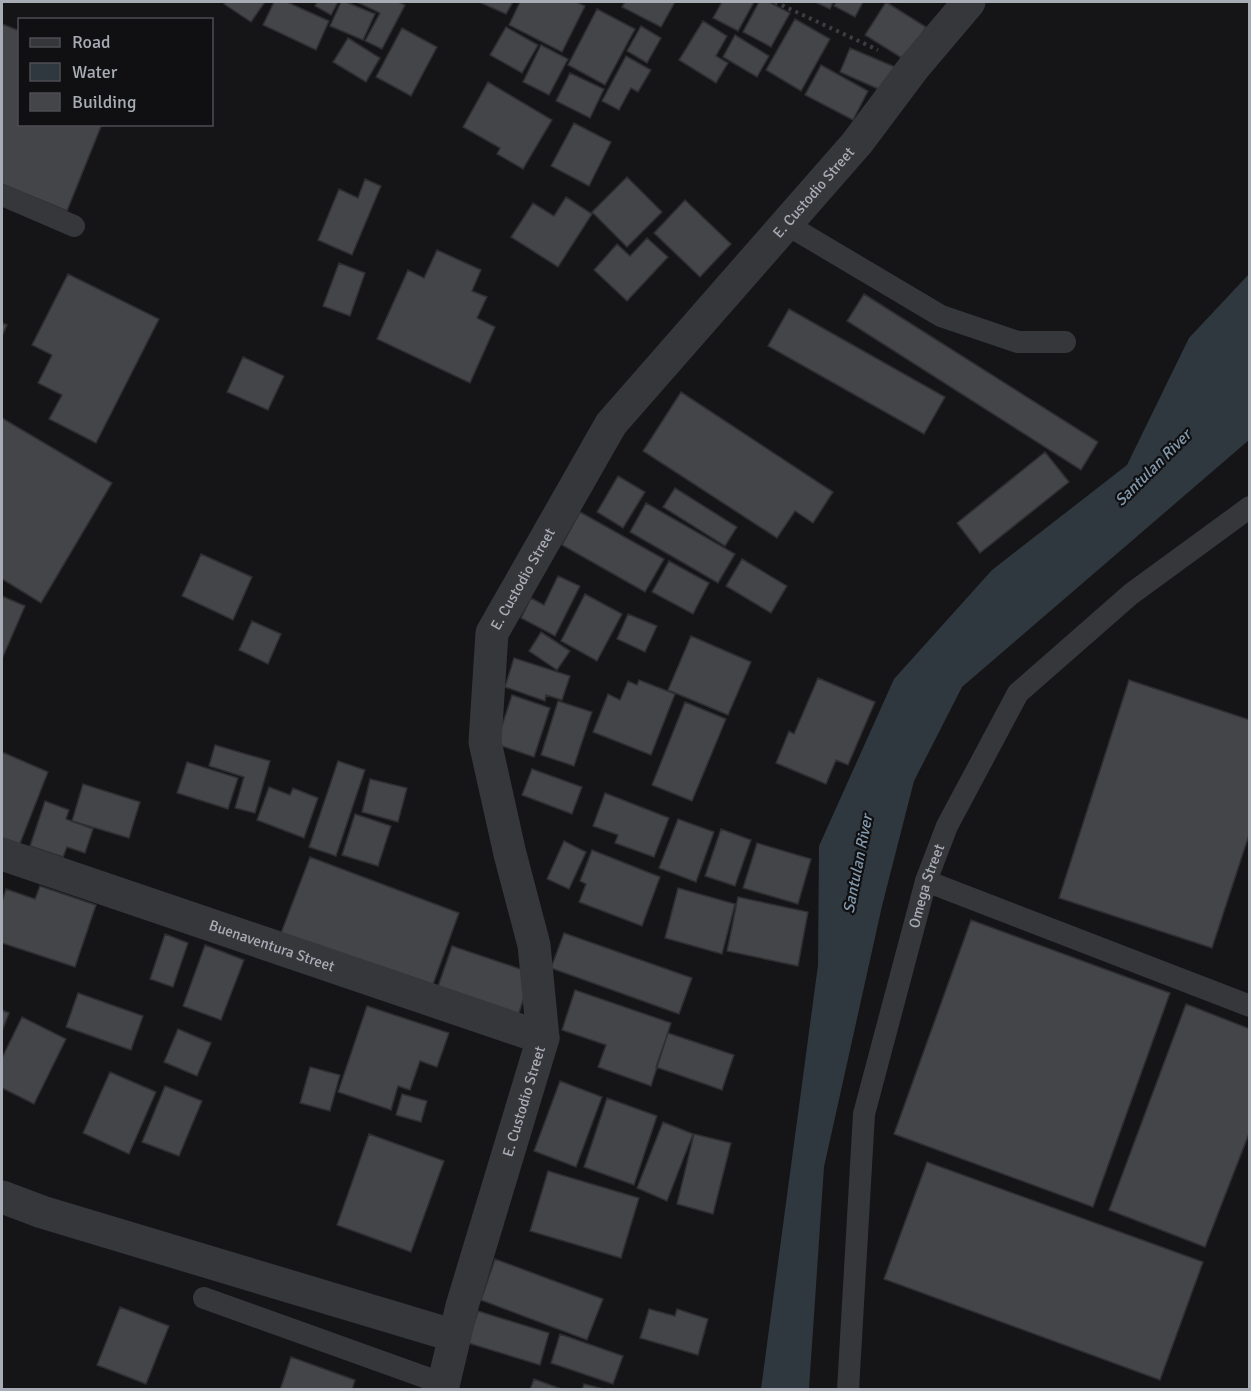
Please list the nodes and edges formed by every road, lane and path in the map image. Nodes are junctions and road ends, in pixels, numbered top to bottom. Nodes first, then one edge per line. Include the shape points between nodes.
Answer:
1 (775, 2) edge
2 (969, 2) edge
3 (914, 67) junction
4 (2, 195) edge
5 (786, 224) junction
6 (74, 226) dead end
7 (1065, 342) dead end
8 (1250, 507) edge
9 (2, 854) edge
10 (926, 881) junction
11 (1250, 1006) edge
12 (543, 1038) junction
13 (2, 1197) edge
14 (204, 1298) dead end
15 (455, 1336) junction
16 (443, 1387) edge
17 (848, 1389) edge

1 - 3 path
2 - 3 street, E. Custodio Street
3 - 5 street, E. Custodio Street via 857,142
4 - 6 lane
5 - 7 lane via 941,316 1018,342
5 - 12 street, E. Custodio Street via 611,424 492,633 485,742 534,945
8 - 10 lane, Omega Street via 1131,594 1018,693 947,826
9 - 12 street, Buenaventura Street
10 - 11 lane
10 - 17 lane, Omega Street via 864,1114
12 - 15 street, E. Custodio Street
13 - 15 street
14 - 16 lane
15 - 16 street, E. Custodio Street

